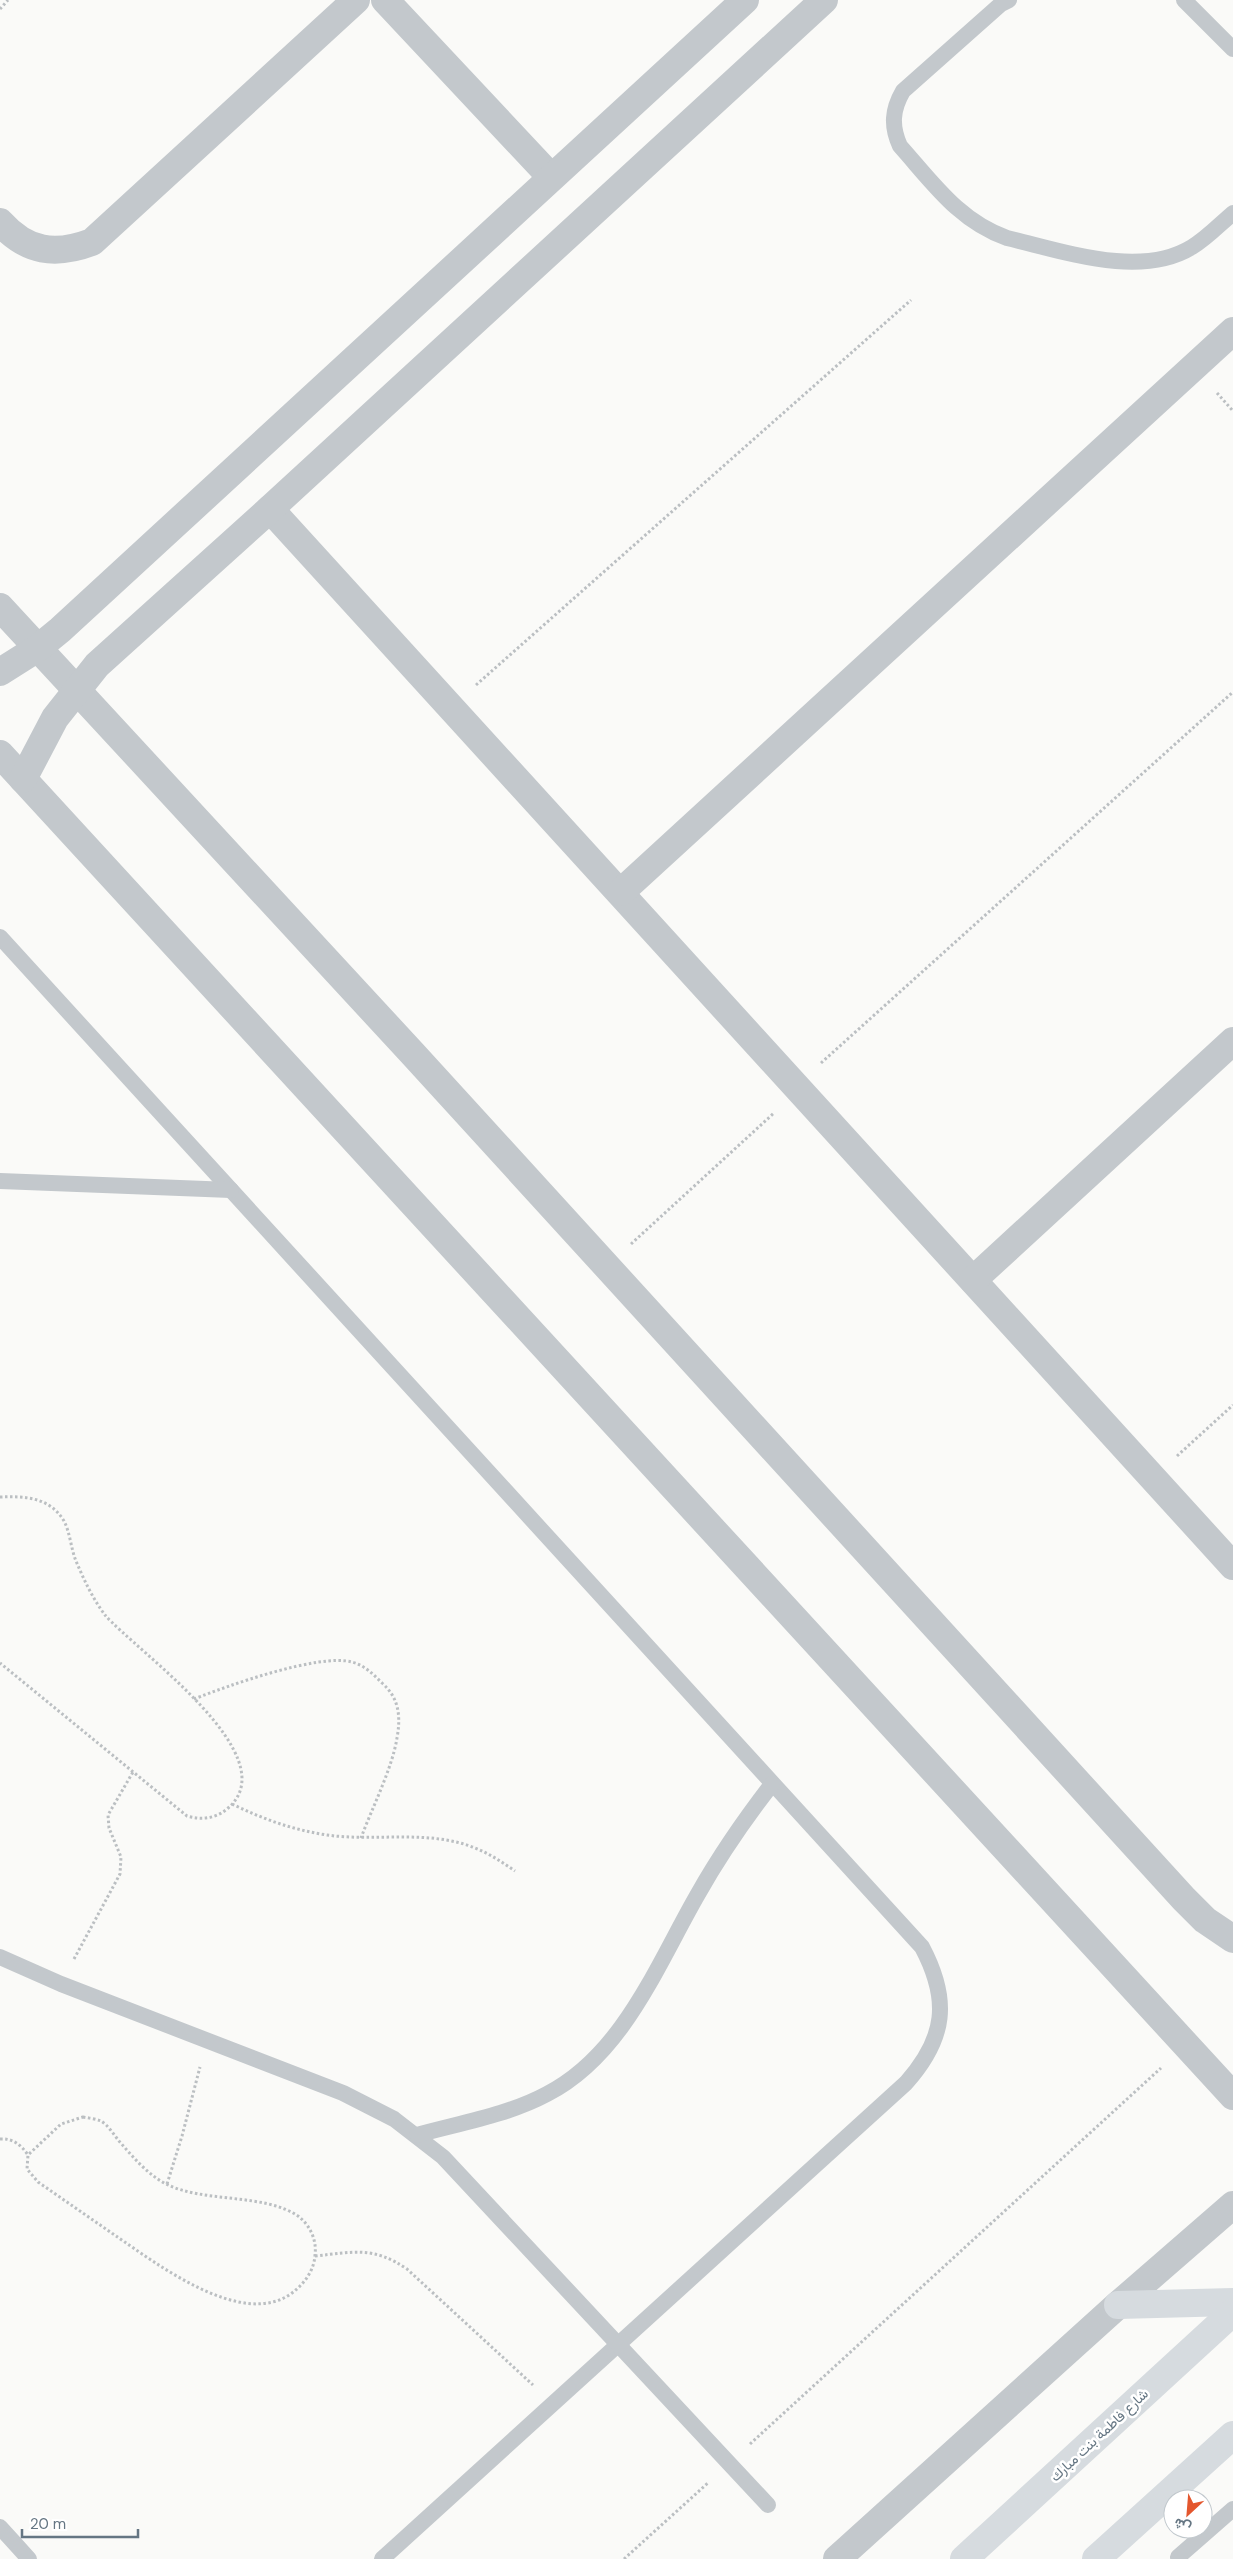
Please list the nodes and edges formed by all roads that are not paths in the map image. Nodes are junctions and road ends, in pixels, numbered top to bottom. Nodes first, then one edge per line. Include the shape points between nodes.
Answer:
1 (356, 0) edge
2 (385, 0) edge
3 (745, 0) edge
4 (824, 0) edge
5 (1009, 0) edge
6 (1184, 0) edge
7 (1233, 49) edge
8 (552, 177) junction
9 (1233, 213) edge
10 (0, 222) edge
11 (1233, 331) edge
12 (270, 510) junction
13 (0, 607) edge
14 (38, 648) junction
15 (0, 672) edge
16 (77, 687) junction
17 (0, 754) edge
18 (23, 778) junction
19 (621, 892) junction
20 (0, 937) edge
21 (1233, 1041) edge
22 (0, 1181) edge
23 (231, 1190) junction
24 (973, 1280) junction
25 (1233, 1566) edge
26 (772, 1784) junction
27 (1233, 1939) edge
28 (0, 1957) edge
29 (1233, 2096) edge
30 (417, 2135) junction
31 (1233, 2205) edge
32 (1233, 2302) edge
33 (1118, 2305) junction
34 (1233, 2312) edge
35 (619, 2344) junction
36 (1233, 2435) edge
37 (768, 2505) dead end
38 (1233, 2509) edge
39 (0, 2527) edge
40 (1178, 2556) dead end
41 (29, 2559) edge
42 (382, 2559) edge
43 (837, 2559) edge
44 (964, 2559) edge
45 (1096, 2559) edge

1 - 10 street via 92,242 52,251 31,246
2 - 8 street
3 - 8 street
4 - 12 street
5 - 9 lane via 903,91 893,118 894,133 900,146 963,215 1007,238 1115,262 1138,263 1161,261 1193,247
6 - 7 lane
8 - 14 street
11 - 19 street
12 - 16 street via 97,665
12 - 19 street
13 - 14 street
14 - 15 street
14 - 16 street
16 - 18 street via 55,718
16 - 27 street via 1184,1899 1205,1920
17 - 18 street
18 - 29 street
19 - 24 street
20 - 23 lane
21 - 24 street
22 - 23 lane
23 - 26 lane
24 - 25 street
26 - 30 lane via 721,1855 632,2011 596,2060 547,2094 519,2106
26 - 35 lane via 922,1947 934,1969 940,1993 940,2018 934,2042 906,2083
28 - 30 lane via 61,1984 343,2093 394,2119
30 - 35 lane via 443,2157
31 - 33 street
32 - 33 street
33 - 43 street
34 - 44 street, شارع فاطمة بنت مبارك
35 - 37 lane
35 - 42 lane
36 - 45 street
38 - 40 lane
39 - 41 lane

